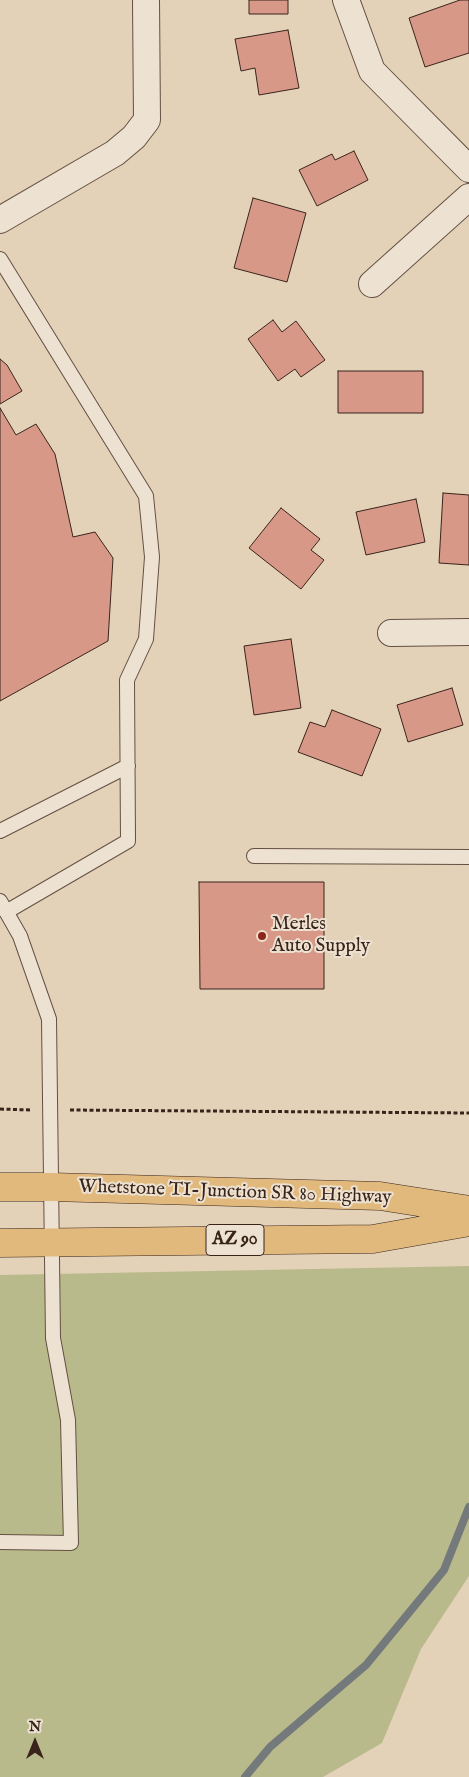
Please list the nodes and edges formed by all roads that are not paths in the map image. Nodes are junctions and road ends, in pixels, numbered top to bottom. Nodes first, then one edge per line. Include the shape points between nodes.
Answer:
1 (146, 0) edge
2 (346, 0) edge
3 (465, 158) edge
4 (469, 197) edge
5 (0, 220) edge
6 (0, 259) edge
7 (372, 284) dead end
8 (469, 632) edge
9 (391, 634) dead end
10 (128, 766) junction
11 (0, 831) edge
12 (254, 856) dead end
13 (469, 857) edge
14 (3, 907) edge
15 (0, 1187) edge
16 (51, 1187) junction
17 (469, 1210) edge
18 (469, 1222) edge
19 (0, 1243) edge
20 (52, 1243) junction
21 (0, 1542) edge

1 - 5 street via 147,120 115,153
2 - 3 street via 372,71
4 - 7 street
6 - 10 lane via 146,496 152,556 146,639 127,680
8 - 9 street
10 - 11 lane
10 - 14 lane via 128,841
12 - 13 lane
14 - 16 lane via 20,936 49,1019
15 - 16 highway, Whetstone TI-Junction SR 80 Highway
16 - 17 highway, Whetstone TI-Junction SR 80 Highway via 380,1196
16 - 20 lane
18 - 20 highway, Whetstone TI-Junction SR 80 Highway / AZ 90 via 372,1239
19 - 20 highway, Whetstone TI-Junction SR 80 Highway / AZ 90
20 - 21 lane via 54,1338 68,1420 71,1543

